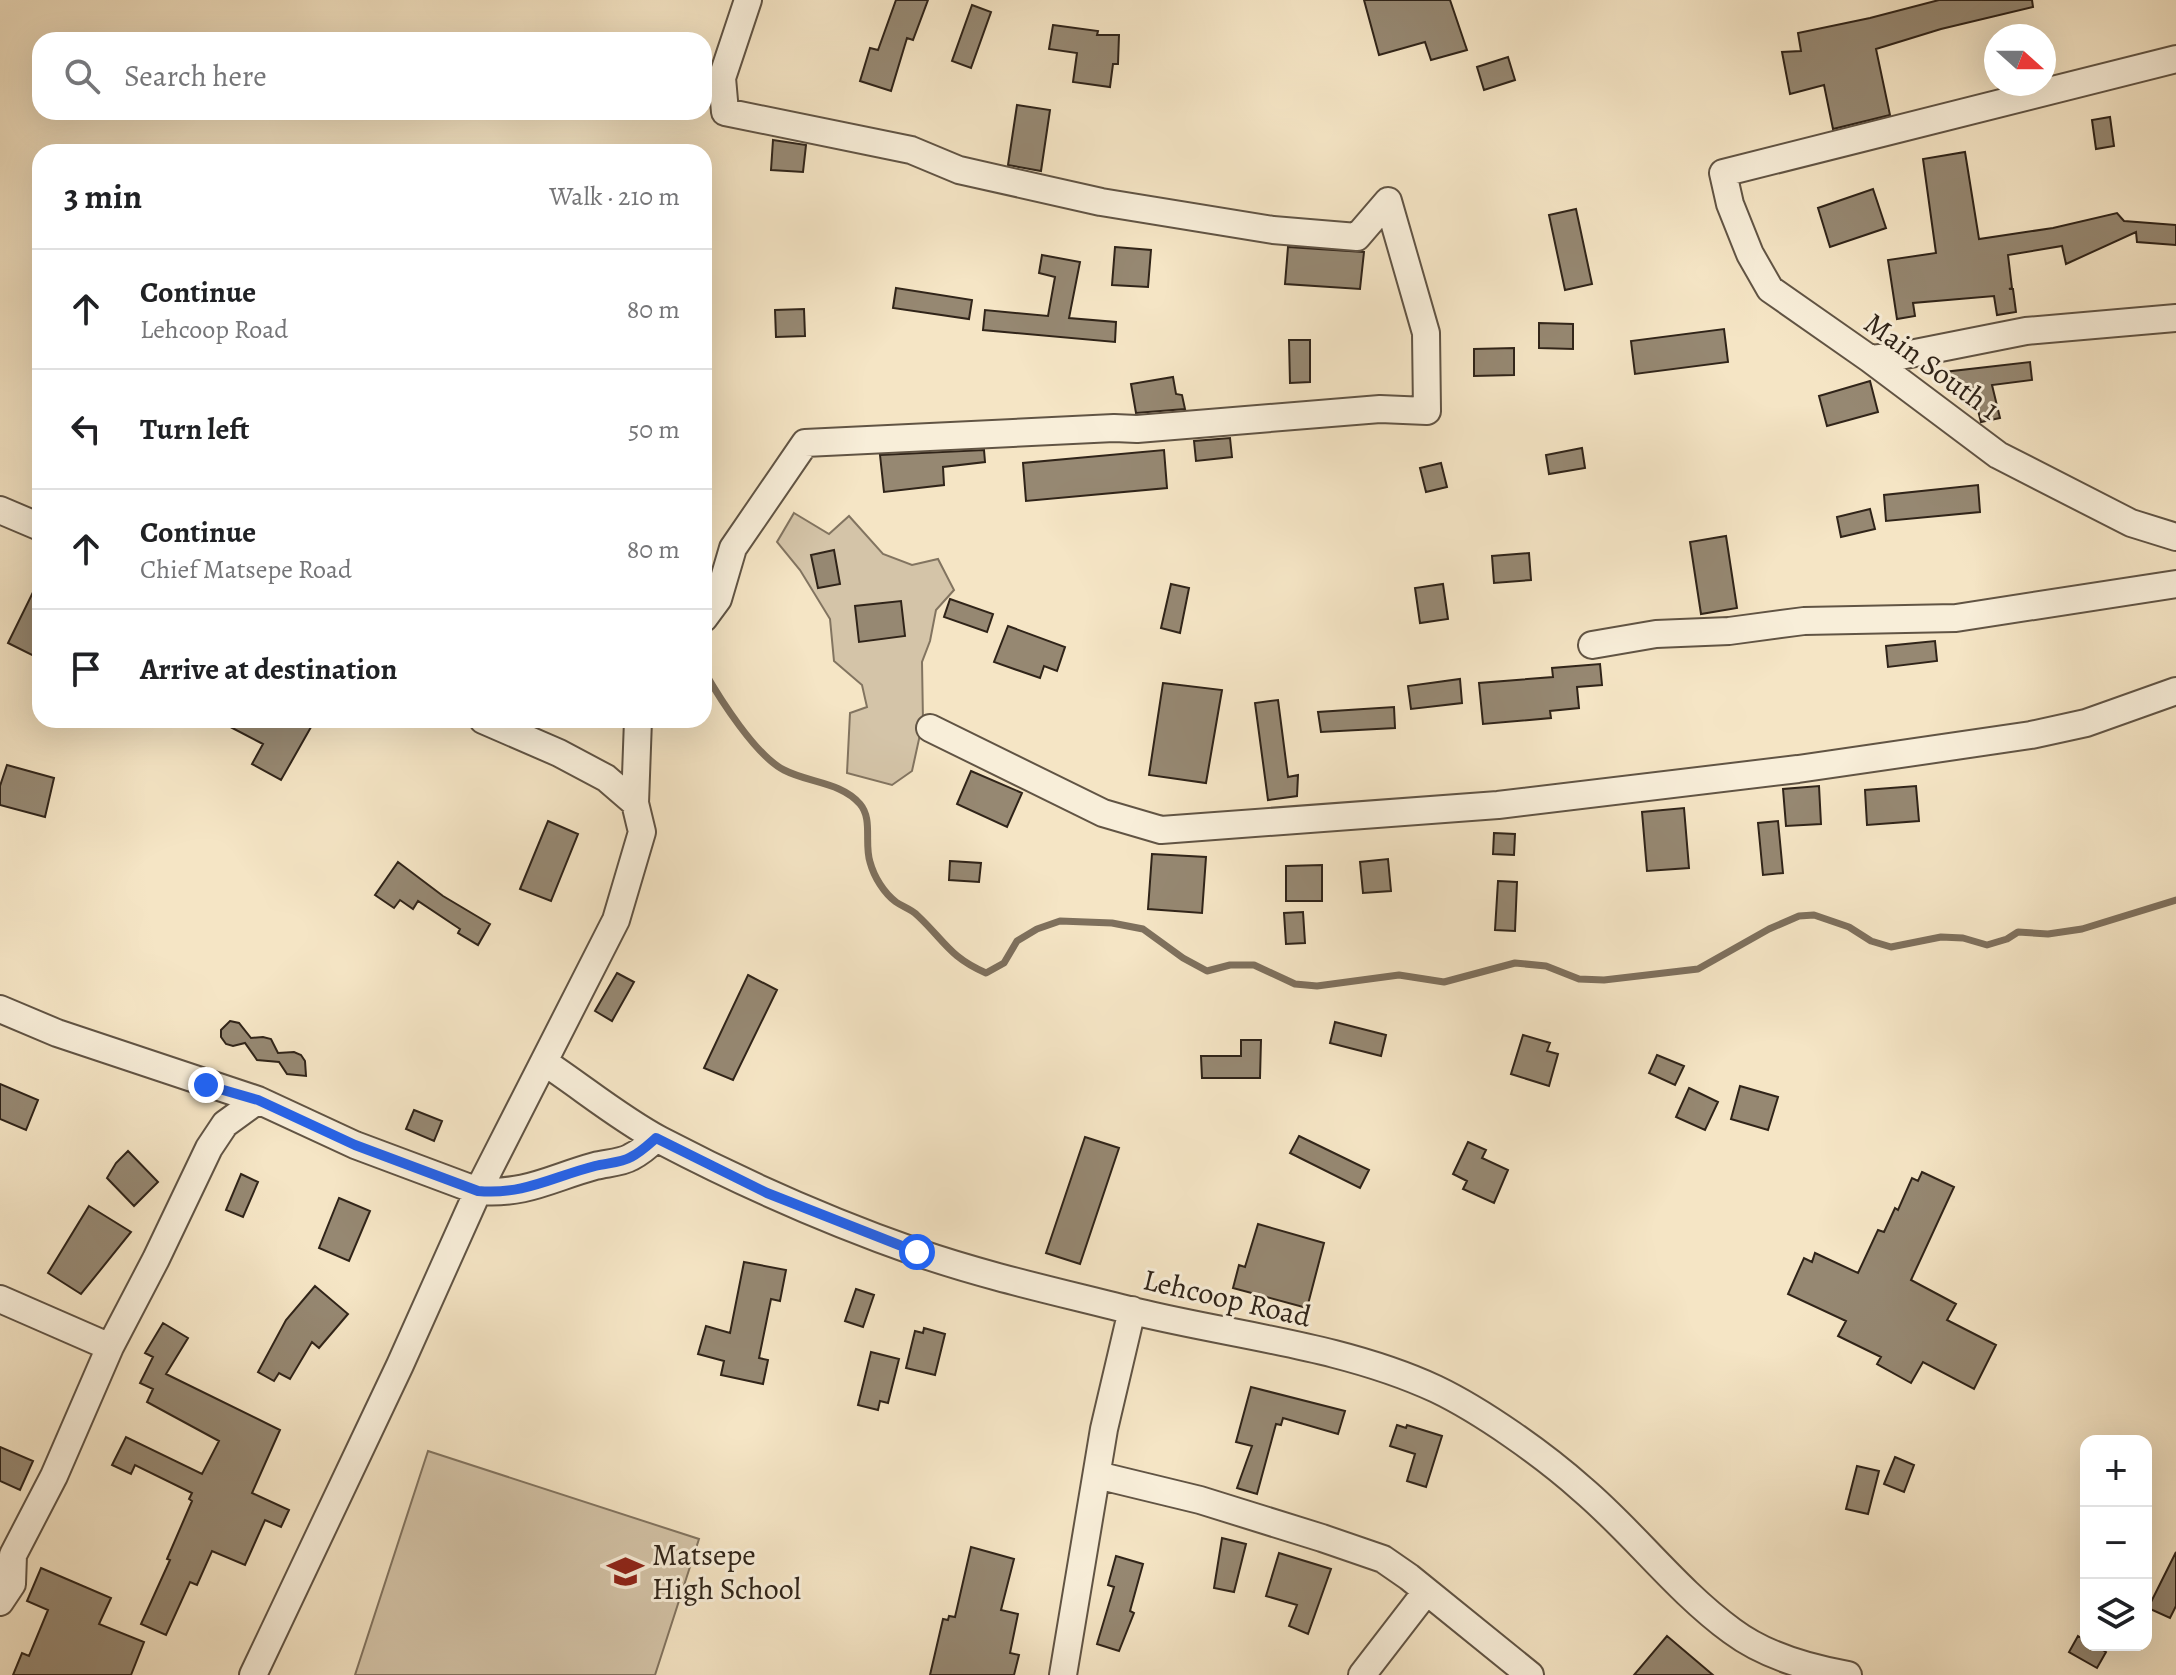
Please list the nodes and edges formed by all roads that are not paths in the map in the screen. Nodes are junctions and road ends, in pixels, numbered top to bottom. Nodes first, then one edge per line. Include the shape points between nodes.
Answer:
1 (748, 0) edge
2 (2176, 59) edge
3 (2176, 318) edge
4 (1870, 359) junction
5 (0, 510) edge
6 (32, 524) edge
7 (2176, 537) edge
8 (2176, 584) edge
9 (712, 607) edge
10 (1592, 645) dead end
11 (2176, 691) edge
12 (501, 728) edge
13 (638, 728) edge
14 (930, 728) dead end
15 (635, 803) junction
16 (0, 1009) edge
17 (544, 1062) junction
18 (258, 1100) junction
19 (656, 1138) junction
20 (478, 1191) junction
21 (0, 1299) edge
22 (1132, 1310) junction
23 (110, 1347) junction
24 (1097, 1475) junction
25 (7, 1556) edge
26 (1426, 1592) junction
27 (0, 1602) edge
28 (253, 1675) edge
29 (1063, 1675) edge
30 (1362, 1675) edge
31 (1530, 1675) edge
32 (1848, 1675) edge

1 - 9 street via 722,78 725,112 911,150 959,170 1101,202 1273,230 1357,237 1388,201 1426,333 1427,411 1380,409 1137,429 805,443 733,548
2 - 4 street, Main South 1 via 1723,173 1740,229 1770,289
3 - 4 street via 2026,331
4 - 7 street, Main South 1 via 1998,455 2131,523
5 - 6 street
8 - 10 street via 1956,618 1804,621
11 - 14 street via 2086,723 2031,735 1798,769 1498,805 1161,830 1103,813
12 - 15 street via 606,778
13 - 15 street
15 - 17 street via 642,832 616,920
16 - 18 street
17 - 19 street, Lehcoop Road
17 - 20 street
18 - 20 street via 355,1145
18 - 23 street via 225,1124 209,1148
19 - 20 street via 628,1159 529,1189
19 - 22 street, Lehcoop Road via 767,1193 917,1252
20 - 28 street
21 - 23 street
22 - 24 street
22 - 32 street, Lehcoop Road via 1364,1362 1435,1388 1469,1406 1583,1489 1734,1633 1766,1651
23 - 25 street via 54,1476
24 - 26 street via 1200,1500 1347,1546 1383,1559
24 - 29 street
25 - 27 street via 12,1584
26 - 30 street
26 - 31 street

